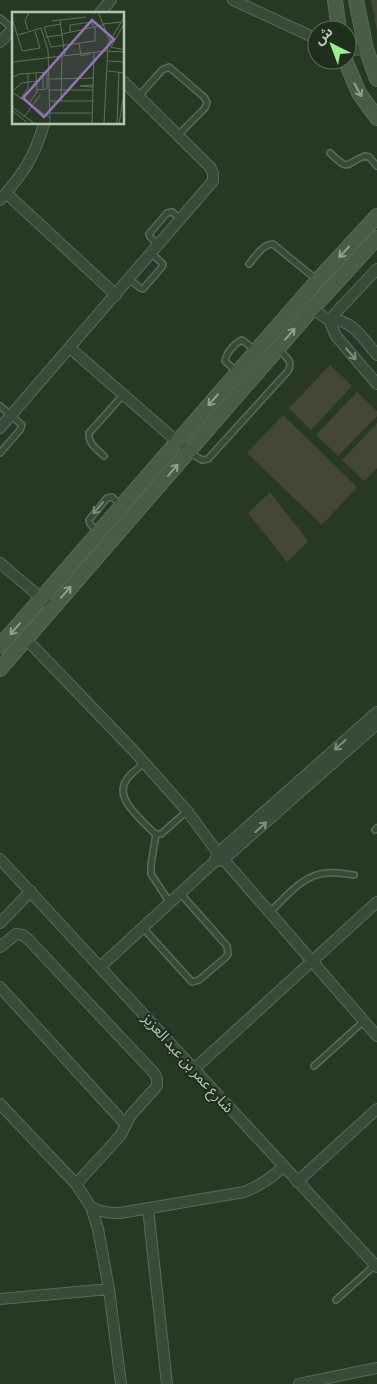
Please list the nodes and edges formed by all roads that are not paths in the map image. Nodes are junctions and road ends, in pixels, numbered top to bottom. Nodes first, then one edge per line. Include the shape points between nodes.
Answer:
1 (111, 0) edge
2 (233, 0) edge
3 (335, 0) edge
4 (356, 0) edge
5 (101, 12) edge
6 (0, 18) edge
7 (338, 20) edge
8 (12, 27) edge
9 (12, 29) edge
10 (307, 34) edge
11 (0, 42) edge
12 (357, 49) edge
13 (366, 49) junction
14 (374, 63) edge
15 (349, 70) edge
16 (377, 78) edge
17 (125, 83) edge
18 (139, 96) junction
19 (377, 118) edge
20 (44, 125) edge
21 (178, 136) junction
22 (330, 153) dead end
23 (377, 166) edge
24 (3, 197) edge
25 (377, 216) edge
26 (181, 220) junction
27 (377, 238) edge
28 (159, 245) junction
29 (152, 254) junction
30 (249, 264) dead end
31 (377, 269) edge
32 (129, 279) junction
33 (317, 281) junction
34 (328, 291) junction
35 (116, 295) junction
36 (312, 309) junction
37 (329, 320) junction
38 (70, 348) junction
39 (277, 349) junction
40 (256, 351) junction
41 (377, 355) edge
42 (237, 372) junction
43 (377, 384) edge
44 (123, 394) junction
45 (0, 406) edge
46 (11, 415) junction
47 (0, 428) edge
48 (177, 442) junction
49 (188, 451) junction
50 (0, 453) edge
51 (104, 456) dead end
52 (0, 563) edge
53 (41, 598) junction
54 (53, 608) junction
55 (26, 639) junction
56 (0, 646) edge
57 (0, 669) edge
58 (375, 722) edge
59 (144, 763) junction
60 (187, 811) junction
61 (156, 834) junction
62 (219, 858) junction
63 (0, 860) edge
64 (354, 875) dead end
65 (31, 891) junction
66 (180, 893) junction
67 (377, 902) edge
68 (170, 903) junction
69 (270, 912) junction
70 (0, 923) edge
71 (143, 928) junction
72 (0, 947) edge
73 (312, 961) junction
74 (100, 967) junction
75 (0, 987) edge
76 (364, 1021) junction
77 (377, 1036) edge
78 (314, 1066) dead end
79 (194, 1069) junction
80 (0, 1104) edge
81 (377, 1109) edge
82 (126, 1125) junction
83 (283, 1167) junction
84 (297, 1182) junction
85 (76, 1184) junction
86 (91, 1207) junction
87 (148, 1208) junction
88 (376, 1266) edge
89 (109, 1289) junction
90 (0, 1299) edge
91 (336, 1300) dead end
92 (377, 1368) edge
93 (121, 1384) edge
94 (167, 1384) edge
95 (299, 1384) edge

1 - 5 street
2 - 10 street
3 - 7 street
4 - 13 street
6 - 8 lane
9 - 11 street
12 - 13 street
13 - 14 street
14 - 16 street
15 -> 19 street via 359,93
17 - 18 street
18 - 21 street
18 - 21 lane via 168,67 204,97 205,108
20 - 24 street via 32,158
21 - 26 street via 210,167 213,174 209,187
22 - 23 lane via 346,166 364,156
24 - 35 street
25 -> 33 street
26 - 28 street
26 - 28 lane via 172,212 167,213 149,234
27 - 34 street
28 - 29 street
29 - 32 street
29 - 32 lane via 163,264 143,289
30 - 33 lane via 268,244 273,244
31 - 37 street
32 - 35 street
33 - 34 street
33 - 40 street
34 - 36 street
35 - 38 street
36 - 37 street
39 -> 36 street
37 - 41 street via 349,324
37 -> 43 street via 336,336
38 - 44 street
38 - 46 street
39 - 49 street
39 - 49 lane via 290,360 288,372 208,459 202,460
40 - 42 street
40 - 42 lane via 242,340 226,356 225,360
42 -> 48 street
44 - 48 street
44 - 51 lane via 89,433 90,444
45 - 46 lane
46 - 47 street
46 - 50 lane via 22,428
48 - 49 street
48 -> 53 street
54 -> 49 street
52 - 53 street
53 - 54 street
53 -> 56 street
54 - 55 street
55 - 57 street
55 - 59 street
58 - 62 street
59 - 60 street
59 - 61 lane via 126,780 123,796
60 - 61 lane via 163,832
60 - 62 street
61 - 68 lane via 151,874
62 - 66 street
62 - 69 street
63 - 65 street, شارع عمر بن عبد العزيز
64 - 69 lane via 326,873 314,876 303,881
65 - 70 street
65 - 74 street, شارع عمر بن عبد العزيز
66 - 68 street
66 - 71 lane via 227,946 226,956 199,980 192,982
67 - 73 street
68 - 71 street
69 - 73 street
71 - 74 street
72 - 82 street via 16,934 28,939 155,1074 157,1086 131,1114
73 - 76 street
73 - 79 street
74 - 79 street, شارع عمر بن عبد العزيز
75 - 82 street
76 - 77 street
76 - 78 lane
79 - 83 street, شارع عمر بن عبد العزيز
80 - 85 street
81 - 84 street
82 - 85 street via 120,1136
83 - 84 street, شارع عمر بن عبد العزيز
83 - 87 street via 268,1180 244,1192
84 - 88 street, شارع عمر بن عبد العزيز
85 - 86 street
86 - 87 street via 109,1213
86 - 89 street
87 - 94 street
88 - 91 lane
89 - 90 street
89 - 93 street
92 - 95 street

